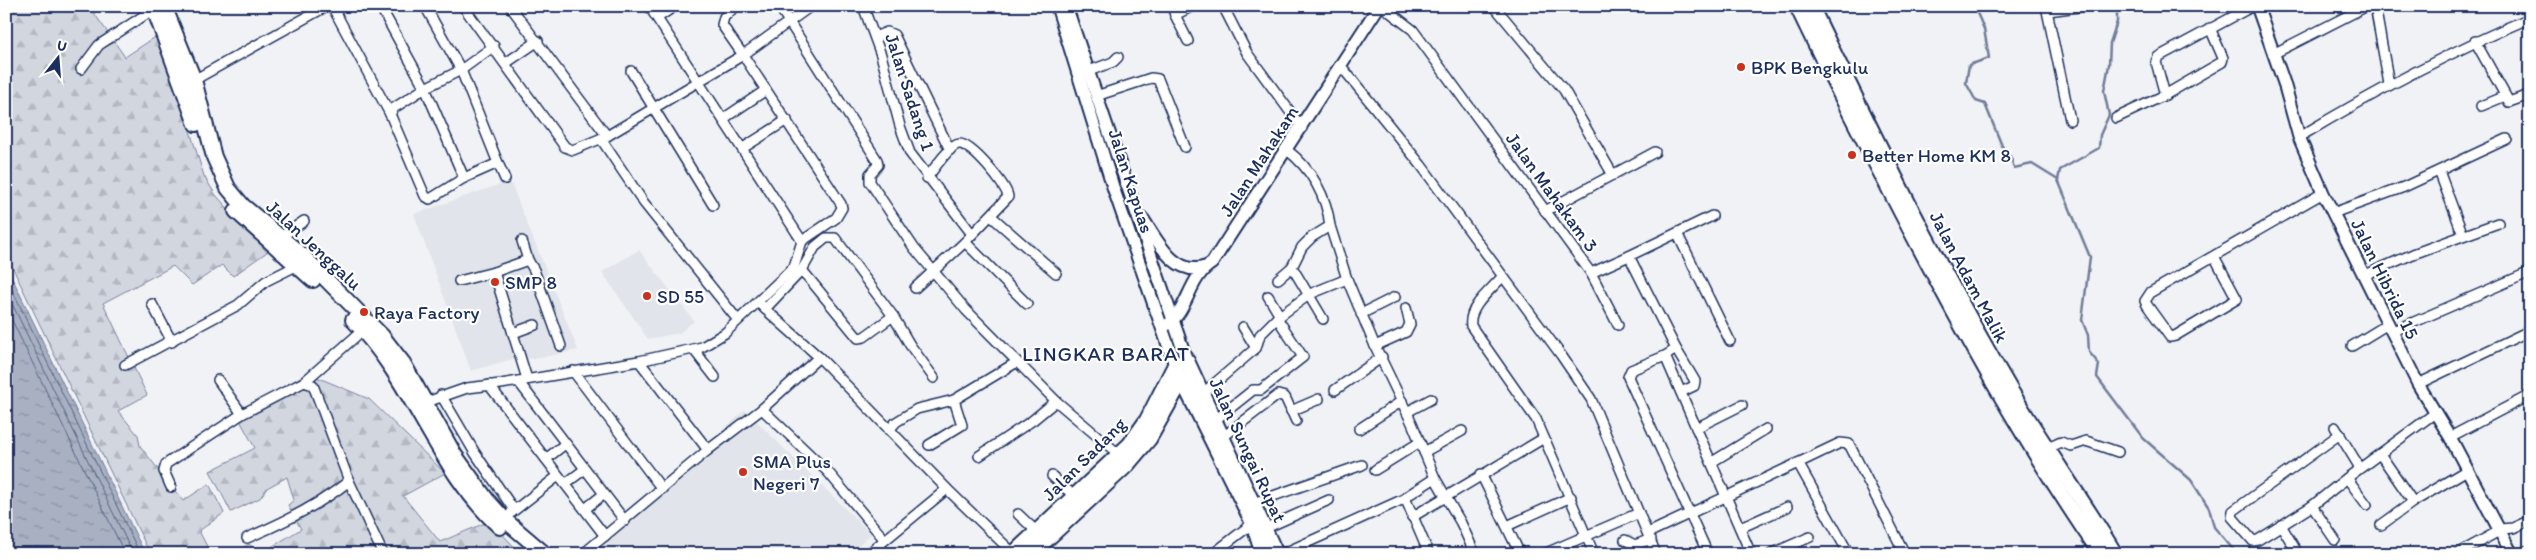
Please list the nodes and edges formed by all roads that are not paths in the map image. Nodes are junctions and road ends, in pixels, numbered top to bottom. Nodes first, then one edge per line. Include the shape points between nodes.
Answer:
1 (327, 6) edge
2 (332, 6) edge
3 (380, 6) edge
4 (425, 6) edge
5 (464, 6) edge
6 (510, 6) edge
7 (649, 6) edge
8 (675, 6) edge
9 (736, 6) edge
10 (779, 6) edge
11 (812, 6) edge
12 (862, 6) edge
13 (1057, 6) edge
14 (1066, 6) edge
15 (1193, 6) edge
16 (1223, 6) edge
17 (1381, 6) edge
18 (1494, 6) edge
19 (1797, 6) edge
20 (1811, 6) edge
21 (2085, 6) edge
22 (2255, 6) edge
23 (2367, 6) edge
24 (2375, 6) edge
25 (157, 7) edge
26 (2047, 9) edge
27 (1173, 10) edge
28 (2348, 10) edge
29 (657, 18) junction
30 (2530, 18) edge
31 (790, 22) junction
32 (2210, 28) junction
33 (875, 37) junction
34 (538, 41) junction
35 (2475, 41) junction
36 (1188, 42) dead end
37 (494, 46) junction
38 (2273, 54) junction
39 (743, 55) junction
40 (1118, 57) dead end
41 (506, 63) junction
42 (1341, 66) junction
43 (81, 69) dead end
44 (461, 70) junction
45 (1089, 70) junction
46 (631, 71) dead end
47 (1836, 72) junction
48 (194, 80) junction
49 (698, 83) junction
50 (2389, 84) junction
51 (426, 88) junction
52 (766, 90) junction
53 (2165, 95) junction
54 (1096, 96) junction
55 (2505, 96) junction
56 (2530, 98) edge
57 (2481, 106) dead end
58 (656, 109) junction
59 (390, 114) junction
60 (2116, 118) dead end
61 (723, 119) junction
62 (787, 120) junction
63 (2070, 120) dead end
64 (1302, 128) junction
65 (204, 136) junction
66 (1104, 137) junction
67 (2299, 137) junction
68 (604, 138) junction
69 (2507, 139) dead end
70 (1185, 147) dead end
71 (743, 148) junction
72 (950, 150) junction
73 (1287, 150) junction
74 (1655, 152) dead end
75 (498, 163) junction
76 (2439, 171) junction
77 (1612, 175) junction
78 (464, 178) junction
79 (927, 178) junction
80 (505, 179) dead end
81 (2323, 193) junction
82 (713, 205) dead end
83 (1133, 205) junction
84 (1546, 211) junction
85 (2333, 213) junction
86 (990, 216) junction
87 (1712, 216) dead end
88 (304, 221) dead end
89 (2498, 223) dead end
90 (1330, 226) junction
91 (1677, 233) junction
92 (972, 234) junction
93 (2462, 235) junction
94 (281, 237) junction
95 (522, 241) dead end
96 (802, 241) junction
97 (965, 242) junction
98 (1630, 256) junction
99 (2214, 256) junction
100 (528, 260) junction
101 (298, 264) junction
102 (1209, 265) junction
103 (1292, 267) junction
104 (802, 270) junction
105 (494, 272) junction
106 (934, 272) junction
107 (2530, 272) edge
108 (1056, 273) dead end
109 (1591, 273) junction
110 (2365, 275) junction
111 (1502, 277) junction
112 (1278, 279) dead end
113 (1347, 279) junction
114 (459, 281) dead end
115 (915, 288) dead end
116 (1310, 294) junction
117 (1268, 296) dead end
118 (1395, 297) dead end
119 (757, 301) junction
120 (152, 304) dead end
121 (1027, 304) dead end
122 (1406, 308) dead end
123 (765, 309) junction
124 (1361, 314) junction
125 (893, 316) junction
126 (1279, 317) junction
127 (737, 319) junction
128 (1323, 319) dead end
129 (535, 325) dead end
130 (1168, 325) junction
131 (1618, 326) dead end
132 (1244, 327) dead end
133 (2390, 328) junction
134 (363, 330) junction
135 (2529, 330) edge
136 (513, 334) junction
137 (1730, 341) dead end
138 (172, 342) junction
139 (561, 346) dead end
140 (1375, 346) junction
141 (2352, 346) dead end
142 (1256, 348) junction
143 (1676, 349) junction
144 (694, 350) junction
145 (1666, 356) junction
146 (820, 357) junction
147 (1382, 357) junction
148 (639, 361) junction
149 (1017, 362) junction
150 (1181, 363) junction
151 (125, 365) dead end
152 (573, 371) junction
153 (715, 377) dead end
154 (934, 378) dead end
155 (1188, 378) junction
156 (218, 380) dead end
157 (523, 380) junction
158 (304, 382) junction
159 (2418, 384) junction
160 (489, 385) junction
161 (1335, 390) dead end
162 (1681, 392) junction
163 (441, 395) junction
164 (1201, 395) junction
165 (2530, 396) edge
166 (1319, 399) dead end
167 (1431, 399) dead end
168 (954, 400) junction
169 (1056, 401) junction
170 (1402, 402) junction
171 (422, 404) junction
172 (1742, 405) dead end
173 (762, 409) junction
174 (1291, 411) junction
175 (1407, 412) junction
176 (2435, 412) junction
177 (242, 414) junction
178 (1214, 421) junction
179 (1296, 421) dead end
180 (1696, 428) junction
181 (1359, 429) dead end
182 (1766, 429) dead end
183 (889, 430) junction
184 (1462, 431) dead end
185 (1223, 437) junction
186 (2450, 437) junction
187 (1544, 438) junction
188 (1420, 442) junction
189 (566, 444) junction
190 (929, 445) dead end
191 (2045, 448) junction
192 (708, 450) junction
193 (1424, 452) junction
194 (2118, 452) dead end
195 (2380, 454) junction
196 (979, 456) dead end
197 (546, 459) junction
198 (1124, 459) junction
199 (1712, 462) junction
200 (1798, 463) junction
201 (1362, 465) dead end
202 (2360, 468) junction
203 (585, 469) junction
204 (1375, 470) dead end
205 (2467, 470) junction
206 (1482, 474) junction
207 (558, 476) junction
208 (1052, 476) dead end
209 (1435, 478) junction
210 (2346, 478) junction
211 (349, 481) junction
212 (565, 484) junction
213 (171, 487) dead end
214 (662, 489) junction
215 (947, 489) junction
216 (604, 494) junction
217 (1074, 496) junction
218 (1726, 496) junction
219 (1446, 497) junction
220 (1571, 497) junction
221 (1406, 498) junction
222 (1329, 500) dead end
223 (2413, 502) junction
224 (1253, 503) junction
225 (2367, 505) dead end
226 (2312, 506) junction
227 (1787, 507) dead end
228 (585, 509) junction
229 (1690, 512) junction
230 (1018, 514) dead end
231 (1639, 514) junction
232 (1412, 517) junction
233 (506, 518) junction
234 (2530, 520) edge
235 (625, 521) junction
236 (2281, 525) junction
237 (2381, 525) dead end
238 (1259, 526) junction
239 (1507, 526) junction
240 (1740, 528) junction
241 (2500, 529) junction
242 (1037, 532) junction
243 (1586, 534) junction
244 (605, 536) junction
245 (1649, 536) junction
246 (1810, 537) dead end
247 (247, 538) dead end
248 (884, 539) junction
249 (1625, 540) dead end
250 (2334, 540) dead end
251 (2530, 549) edge
252 (1218, 550) dead end
253 (1269, 552) edge
254 (2109, 553) edge
255 (383, 554) edge
256 (531, 554) edge
257 (545, 554) edge
258 (583, 554) edge
259 (868, 554) edge
260 (1014, 554) edge
261 (1031, 554) edge
262 (1429, 554) edge
263 (1475, 554) edge
264 (1520, 554) edge
265 (1544, 554) edge
266 (1594, 554) edge
267 (1656, 554) edge
268 (1708, 554) edge
269 (1751, 554) edge
270 (1771, 554) edge
271 (1849, 554) edge
272 (1905, 554) edge
273 (2298, 554) edge
274 (2458, 554) edge
275 (2512, 554) edge
276 (2521, 554) edge

1 - 48 street
2 - 59 street
3 - 51 street
4 - 44 street
5 - 37 street
6 - 34 street
7 - 29 street
8 - 29 street
9 - 39 street via 724,16 722,26
10 - 31 street
11 - 31 street
12 - 33 street, Jalan Sadang 1
13 - 66 street, Jalan Kapuas
14 - 45 street, Jalan Kapuas
15 - 27 street
16 - 64 street via 1246,53
17 - 42 street, Jalan Mahakam
17 - 84 street, Jalan Mahakam 3 via 1413,30
18 - 77 street via 1564,90
19 - 47 main road, Jalan Adam Malik
20 - 47 main road, Jalan Adam Malik
21 - 26 street
22 - 32 street
22 - 38 street, Jalan Hibrida 15
23 - 28 street
24 - 50 street
25 - 43 street via 99,45
25 - 48 main road, Jalan Jenggalu
25 - 65 main road, Jalan Jenggalu
26 - 63 street
27 - 36 street
28 - 38 street
29 - 49 street
30 - 35 street
31 - 39 street
31 - 106 street via 877,160 870,182
32 - 53 street via 2156,59
32 - 53 street via 2222,62
33 - 72 street via 887,32 894,35
33 - 79 street, Jalan Sadang 1 via 900,126 910,153
34 - 41 street
34 - 68 street
35 - 50 street
35 - 55 street
37 - 41 street
37 - 44 street
38 - 67 street, Jalan Hibrida 15
39 - 49 street
39 - 52 street
40 - 45 street via 1113,62
41 - 68 street via 565,147 573,150
42 - 64 street, Jalan Mahakam
42 - 111 street via 1409,150
44 - 51 street
44 - 75 street
45 - 54 street, Jalan Kapuas
46 - 58 street
47 - 191 main road, Jalan Adam Malik via 1972,322
47 - 254 main road, Jalan Adam Malik via 1979,360 2043,469
48 - 65 main road, Jalan Jenggalu
49 - 58 street
49 - 61 street
50 - 67 street
51 - 59 street via 394,108
51 - 78 street
52 - 61 street
52 - 62 street
53 - 60 street
54 - 66 street, Jalan Kapuas
54 - 70 street via 1152,78 1158,79
55 - 56 street via 2509,102 2526,96
55 - 57 street
58 - 68 street
58 - 82 street
59 - 78 street via 426,198
61 - 71 street
62 - 71 street
62 - 96 street via 842,208 836,218
64 - 73 street, Jalan Mahakam
65 - 94 main road, Jalan Jenggalu via 228,188 243,206
65 - 101 main road, Jalan Jenggalu via 208,163 232,206
66 - 83 street, Jalan Kapuas
66 - 130 street, Jalan Kapuas via 1114,190
67 - 81 street, Jalan Hibrida 15
68 - 127 street via 644,203
69 - 76 street
71 - 96 street
72 - 79 street
72 - 86 street via 959,144 972,149 1007,190 1008,197
73 - 90 street via 1297,158 1320,190
73 - 102 street, Jalan Mahakam
74 - 77 street
75 - 78 street
75 - 80 street
76 - 85 street
76 - 93 street
77 - 84 street
79 - 92 street, Jalan Sadang 1
81 - 85 street, Jalan Hibrida 15
81 - 99 street
83 - 102 street via 1168,256 1191,269
83 - 130 street, Jalan Kapuas
84 - 109 street, Jalan Mahakam 3
85 - 110 street, Jalan Hibrida 15
86 - 92 street
86 - 108 street
87 - 91 street, Jalan Mahakam 3
88 - 94 street
89 - 93 street
90 - 103 street via 1314,234 1302,247
90 - 113 street
91 - 98 street, Jalan Mahakam 3
91 - 137 street
92 - 97 street
93 - 110 street
94 - 171 main road, Jalan Jenggalu via 382,336 403,363
95 - 100 street
96 - 119 street via 794,266
97 - 106 street
97 - 121 street
98 - 109 street, Jalan Mahakam 3
98 - 143 street
99 - 99 street via 2148,297 2147,305 2170,337 2237,299
100 - 105 street
100 - 139 street
101 - 134 main road, Jalan Jenggalu
101 - 138 street via 266,281 238,305
102 - 130 street, Jalan Mahakam via 1189,305
103 - 112 street
103 - 116 street
104 - 123 street
104 - 125 street via 858,338
104 - 125 street via 814,246 826,238 835,238
105 - 114 street
105 - 136 street
106 - 115 street
106 - 149 street
107 - 133 street
109 - 131 street
110 - 133 street, Jalan Hibrida 15
111 - 187 street via 1473,310 1471,326 1536,418
111 - 231 street via 1590,399
113 - 116 street
113 - 124 street
116 - 126 street
116 - 128 street
117 - 126 street
118 - 124 street
119 - 123 street
119 - 127 street
120 - 138 street
122 - 140 street via 1410,324 1406,332
123 - 146 street
124 - 140 street
125 - 154 street
126 - 142 street via 1260,335
126 - 178 street via 1303,356 1261,390 1252,390
127 - 144 street via 714,341
129 - 136 street
130 - 150 street, Jalan Kapuas
132 - 142 street
133 - 141 street
133 - 159 street, Jalan Hibrida 15
134 - 158 street
134 - 171 main road, Jalan Jenggalu
135 - 159 street
136 - 157 street
138 - 151 street
140 - 147 street
142 - 164 street
143 - 145 street
143 - 162 street via 1695,381 1694,386
144 - 148 street
144 - 153 street
145 - 162 street
145 - 229 street via 1631,370 1628,377
146 - 173 street
146 - 183 street
147 - 161 street
147 - 170 street
148 - 152 street
148 - 192 street
149 - 168 street
149 - 169 street
150 - 155 main road, Jalan Sungai Rupat
150 - 198 main road, Jalan Sadang
152 - 157 street
152 - 214 street
155 - 164 main road, Jalan Sungai Rupat
155 - 198 main road via 1149,439
155 - 238 main road, Jalan Sungai Rupat
156 - 177 street
157 - 160 street
157 - 189 street
158 - 177 street
158 - 211 street via 312,385
159 - 176 street, Jalan Hibrida 15
160 - 163 street
160 - 197 street
162 - 180 street
163 - 171 street
163 - 233 street via 475,453
164 - 178 main road, Jalan Sungai Rupat
165 - 186 street
166 - 174 street
167 - 175 street
168 - 183 street via 923,406
168 - 190 street via 962,425
169 - 196 street
169 - 198 street
170 - 175 street
170 - 181 street
171 - 233 main road, Jalan Jenggalu via 486,500
172 - 180 street
173 - 192 street
173 - 248 street via 828,472
174 - 179 street
174 - 185 street via 1285,398 1278,395
175 - 188 street
176 - 186 street, Jalan Hibrida 15
176 - 195 street
177 - 213 street via 166,464 164,471
178 - 185 main road, Jalan Sungai Rupat
180 - 199 street
182 - 199 street
183 - 215 street
184 - 193 street
185 - 224 main road, Jalan Sungai Rupat
186 - 205 street, Jalan Hibrida 15
187 - 206 street
187 - 220 street
188 - 193 street
188 - 204 street
189 - 197 street
189 - 203 street
191 - 194 street via 2061,442 2071,446 2086,441
191 - 254 main road, Jalan Adam Malik
192 - 214 street
193 - 209 street
195 - 202 street
195 - 223 street
197 - 207 street
198 - 217 main road, Jalan Sadang
198 - 261 main road
199 - 218 street
200 - 218 street
200 - 271 street
200 - 272 street via 1840,443 1849,444
201 - 224 street
202 - 210 street
202 - 236 street via 2338,431 2232,514 2254,541
203 - 212 street
203 - 216 street
205 - 223 street
205 - 241 street, Jalan Hibrida 15
206 - 219 street
206 - 239 street
207 - 212 street
207 - 233 street
208 - 217 street
209 - 219 street
209 - 221 street
210 - 225 street
210 - 226 street
211 - 247 street via 319,502
211 - 255 street
212 - 228 street
214 - 235 street
215 - 248 street
215 - 260 street
216 - 228 street
216 - 235 street
217 - 242 main road, Jalan Sadang
218 - 229 street
218 - 240 street
219 - 232 street
219 - 263 street
220 - 239 street
220 - 243 street
221 - 232 street
221 - 253 street
222 - 238 street
223 - 237 street
224 - 238 main road, Jalan Sungai Rupat
226 - 236 street
226 - 250 street
227 - 240 street
228 - 244 street
229 - 245 street
229 - 268 street
230 - 242 street
231 - 243 street
231 - 245 street
232 - 262 street
233 - 256 main road, Jalan Jenggalu
233 - 257 main road, Jalan Jenggalu
234 - 241 street via 2513,528
235 - 244 street
236 - 273 street
238 - 252 street
238 - 253 main road, Jalan Sungai Rupat
239 - 264 street
240 - 269 street
241 - 274 street
241 - 275 street, Jalan Hibrida 15
242 - 260 main road, Jalan Sadang
243 - 265 street
243 - 266 street
244 - 258 street
245 - 249 street via 1632,545
245 - 267 street
246 - 270 street
248 - 259 street
251 - 276 street

